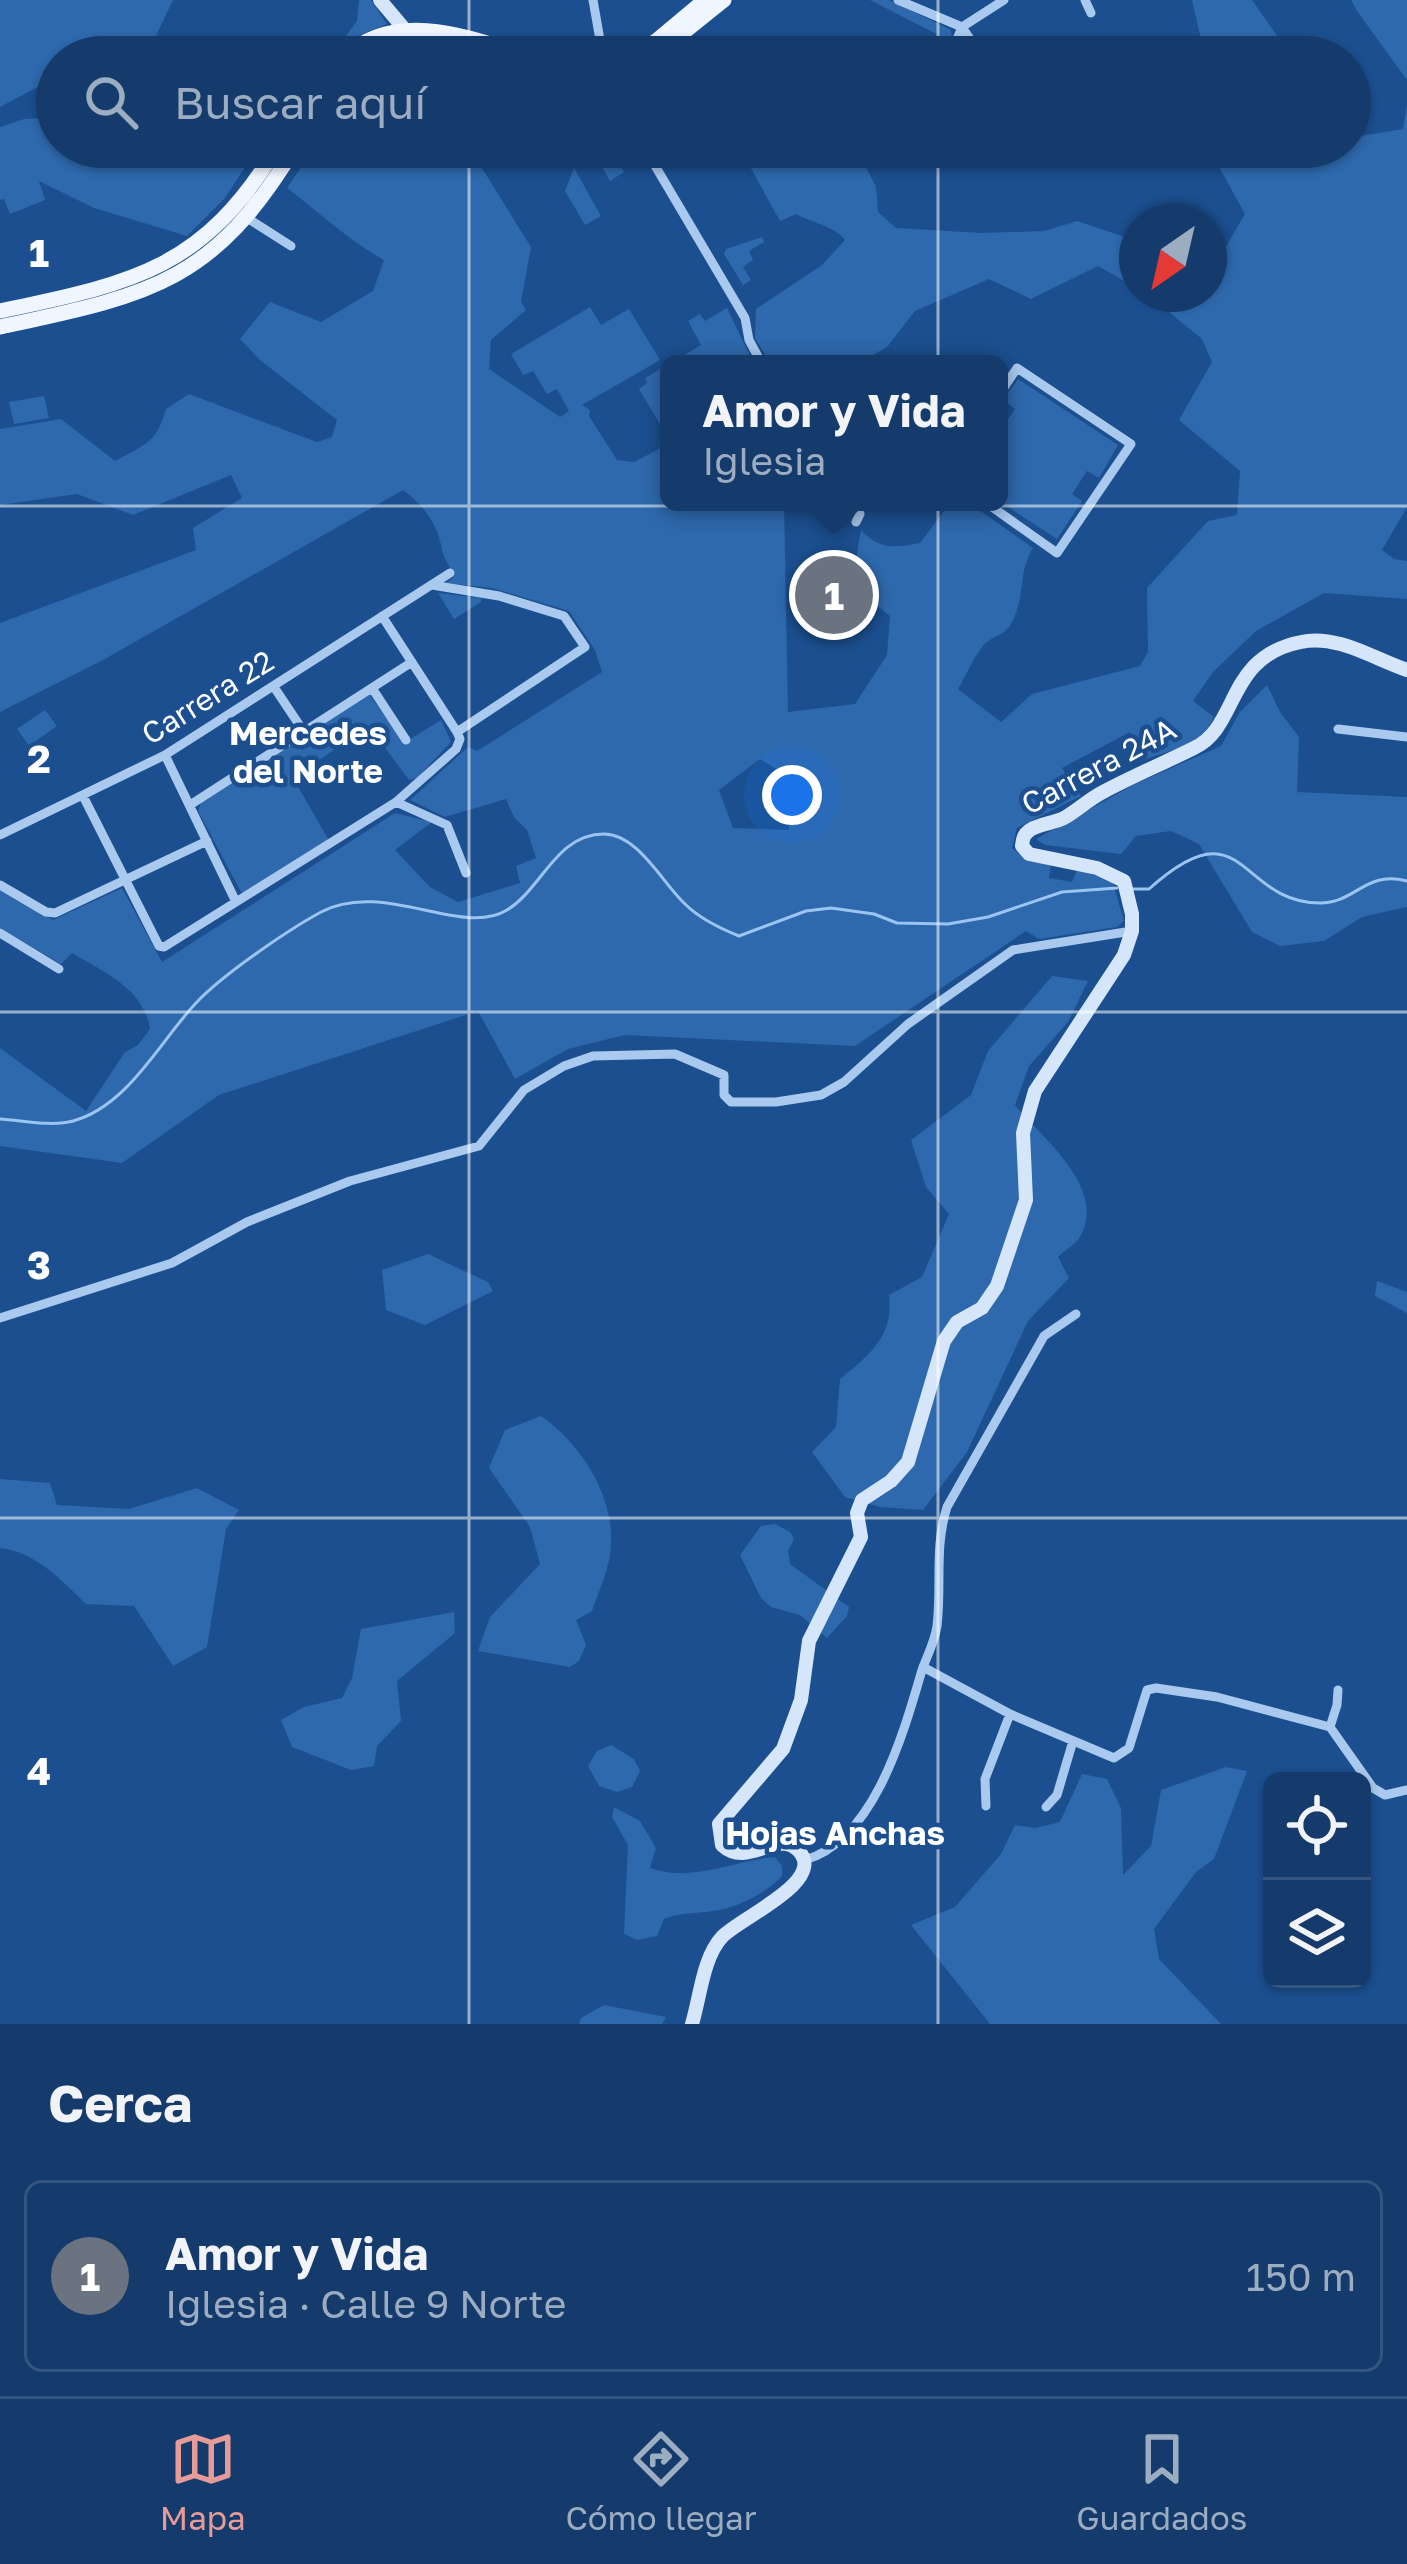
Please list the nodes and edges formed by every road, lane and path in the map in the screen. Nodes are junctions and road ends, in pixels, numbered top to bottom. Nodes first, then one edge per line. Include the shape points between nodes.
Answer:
1 (380, 0) edge
2 (593, 0) edge
3 (705, 0) edge
4 (724, 0) edge
5 (898, 0) edge
6 (1004, 0) edge
7 (1085, 0) edge
8 (1091, 13) dead end
9 (962, 27) junction
10 (405, 36) edge
11 (600, 36) edge
12 (662, 36) edge
13 (679, 36) edge
14 (958, 36) edge
15 (968, 36) edge
16 (265, 168) edge
17 (282, 168) edge
18 (656, 168) edge
19 (247, 218) junction
20 (291, 246) dead end
21 (0, 311) edge
22 (0, 328) edge
23 (757, 355) edge
24 (1008, 382) edge
25 (858, 511) edge
26 (998, 511) edge
27 (856, 522) dead end
28 (450, 573) dead end
29 (432, 585) junction
30 (382, 616) junction
31 (412, 662) junction
32 (1407, 670) edge
33 (274, 687) junction
34 (372, 688) junction
35 (1338, 729) dead end
36 (304, 732) junction
37 (458, 732) junction
38 (1407, 737) edge
39 (406, 740) dead end
40 (165, 755) junction
41 (83, 796) junction
42 (396, 802) junction
43 (190, 805) junction
44 (0, 835) edge
45 (207, 841) junction
46 (466, 873) dead end
47 (124, 882) junction
48 (0, 885) edge
49 (236, 902) junction
50 (1132, 931) junction
51 (0, 933) edge
52 (59, 969) dead end
53 (1076, 1314) dead end
54 (0, 1318) edge
55 (923, 1667) junction
56 (1338, 1690) dead end
57 (1010, 1714) junction
58 (1330, 1727) junction
59 (1073, 1741) junction
60 (1407, 1790) edge
61 (986, 1806) dead end
62 (1046, 1807) dead end
63 (805, 1860) junction
64 (692, 2024) edge

1 - 10 street
2 - 11 street
3 - 12 main road
4 - 13 main road
5 - 9 street
6 - 9 street
7 - 8 street
9 - 14 street
9 - 15 street
16 - 21 main road via 219,225 168,264 120,284
17 - 19 main road
18 - 23 street via 745,318
19 - 20 street
19 - 22 main road via 203,259 140,293
24 - 26 street via 1017,368 1131,444 1057,553
25 - 27 street
28 - 29 street, Carrera 22
29 - 30 street, Carrera 22
29 - 37 street via 554,612 585,645
30 - 31 street
30 - 33 street, Carrera 22
31 - 34 street
31 - 37 street
32 - 50 street, Carrera 24A via 1340,645 1305,640 1281,648 1240,681 1204,743 1030,830 1022,846 1029,854 1124,880
33 - 36 street
33 - 40 street, Carrera 22
34 - 36 street
34 - 39 street
35 - 38 street
36 - 43 street
37 - 42 street via 456,749
40 - 41 street, Carrera 22
40 - 43 street
41 - 44 street, Carrera 22
41 - 47 street
42 - 46 street via 447,825
42 - 49 street
43 - 45 street
45 - 47 street
45 - 49 street
47 - 48 street via 55,914
47 - 49 street via 164,947
50 - 54 street via 1013,950 821,1095 731,1102 724,1075 675,1054 578,1061 524,1090 479,1146 319,1192 172,1263
50 - 63 street via 1035,1091 1023,1133 1026,1200 997,1286 944,1341 908,1462 862,1500 861,1537 809,1641 801,1700 783,1749 719,1824 729,1852 786,1844
51 - 52 street
53 - 55 street via 1044,1336 947,1508 938,1534 936,1630
55 - 57 street
55 - 63 street via 889,1771 838,1844
56 - 58 street
57 - 59 street
57 - 61 street via 985,1779
58 - 59 street via 1156,1688 1142,1699 1123,1755
58 - 60 street via 1372,1788 1385,1796
59 - 62 street
63 - 64 street via 794,1885 721,1938

